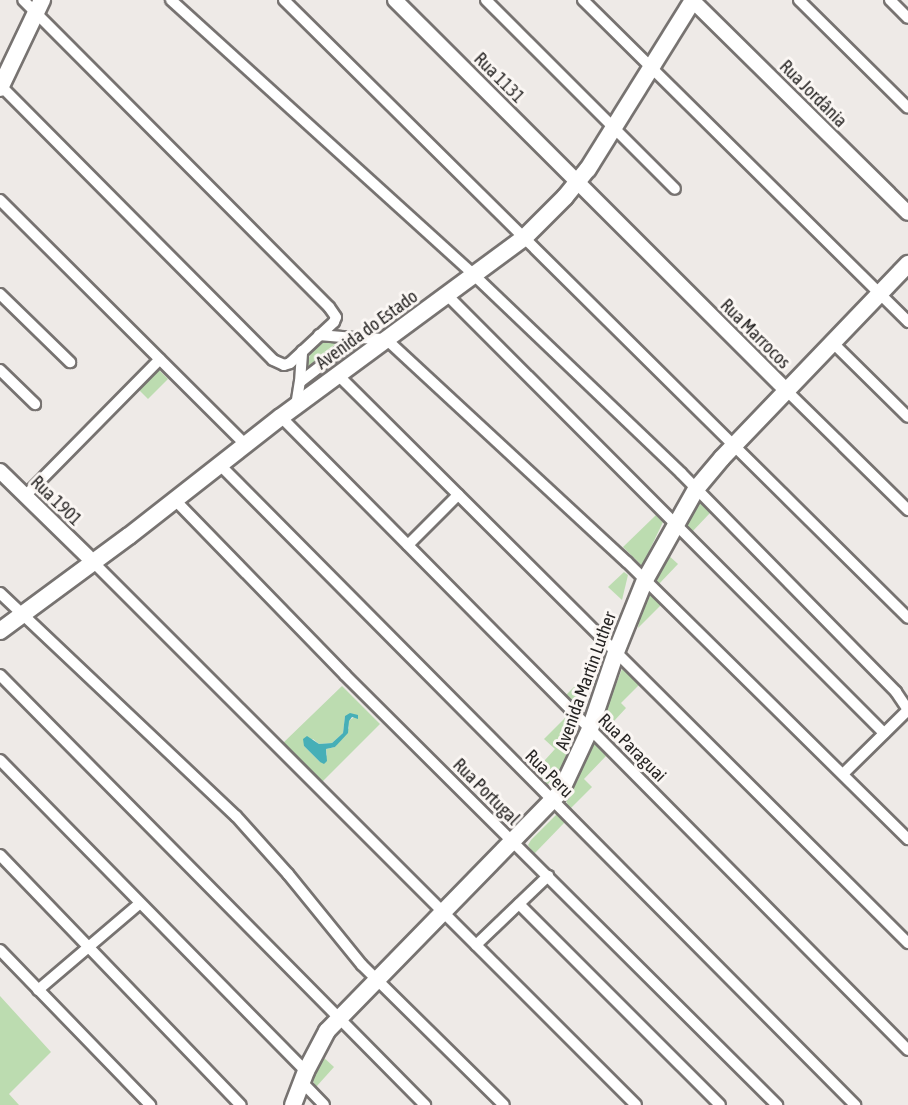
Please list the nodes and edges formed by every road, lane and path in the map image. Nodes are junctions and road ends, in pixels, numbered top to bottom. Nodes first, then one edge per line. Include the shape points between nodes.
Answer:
1 (23, 0) edge
2 (171, 0) edge
3 (284, 0) edge
4 (395, 0) edge
5 (486, 0) edge
6 (583, 0) edge
7 (692, 0) edge
8 (799, 0) edge
9 (890, 0) edge
10 (39, 7) edge
11 (908, 18) edge
12 (652, 69) junction
13 (0, 86) edge
14 (908, 108) edge
15 (615, 130) junction
16 (578, 182) junction
17 (675, 189) dead end
18 (0, 200) edge
19 (908, 213) edge
20 (524, 238) junction
21 (908, 264) edge
22 (474, 274) junction
23 (0, 294) edge
24 (880, 294) junction
25 (447, 295) junction
26 (908, 322) edge
27 (319, 335) junction
28 (357, 338) junction
29 (386, 339) junction
30 (833, 343) junction
31 (302, 351) junction
32 (160, 359) junction
33 (70, 362) dead end
34 (0, 370) edge
35 (338, 375) junction
36 (300, 382) junction
37 (787, 391) junction
38 (35, 404) dead end
39 (296, 406) junction
40 (281, 417) junction
41 (908, 417) edge
42 (246, 445) junction
43 (733, 447) junction
44 (220, 465) junction
45 (0, 471) edge
46 (696, 489) junction
47 (458, 495) junction
48 (25, 496) junction
49 (175, 500) junction
50 (908, 510) edge
51 (674, 524) junction
52 (408, 545) junction
53 (90, 559) junction
54 (645, 580) junction
55 (0, 593) edge
56 (19, 612) junction
57 (908, 618) edge
58 (0, 631) edge
59 (616, 652) junction
60 (0, 675) edge
61 (908, 710) edge
62 (590, 729) junction
63 (884, 733) junction
64 (0, 760) edge
65 (843, 774) junction
66 (553, 801) junction
67 (908, 838) edge
68 (513, 842) junction
69 (0, 855) edge
70 (548, 876) junction
71 (139, 904) junction
72 (519, 904) junction
73 (443, 912) junction
74 (908, 944) edge
75 (476, 945) junction
76 (89, 947) junction
77 (0, 950) edge
78 (376, 979) junction
79 (38, 990) junction
80 (339, 1017) junction
81 (908, 1050) edge
82 (303, 1076) junction
83 (150, 1105) edge
84 (241, 1105) edge
85 (293, 1105) edge
86 (324, 1105) edge
87 (425, 1105) edge
88 (504, 1105) edge
89 (636, 1105) edge
90 (720, 1105) edge
91 (777, 1105) edge
92 (855, 1105) edge

1 - 10 street
2 - 22 street
3 - 20 street
4 - 16 street, Rua 1131
5 - 15 street
6 - 12 street
7 - 12 main road, Avenida do Estado
7 - 19 street, Rua Jordânia
8 - 14 street
9 - 11 street
10 - 13 main road
10 - 27 street via 335,313 334,322
12 - 15 main road, Avenida do Estado
12 - 24 street
13 - 31 street via 273,360 284,365
15 - 16 main road, Avenida do Estado
15 - 17 street
16 - 20 main road, Avenida do Estado
16 - 37 street, Rua Marrocos
18 - 32 street
20 - 22 main road, Avenida do Estado
20 - 43 street
21 - 24 main road, Avenida Martin Luther
22 - 25 main road, Avenida do Estado
22 - 46 street
23 - 33 street
24 - 26 street
24 - 30 main road, Avenida Martin Luther
25 - 29 main road, Avenida do Estado
25 - 51 street
27 - 28 street
27 - 31 street
28 - 29 street
28 - 36 street
29 - 35 main road, Avenida do Estado
29 - 54 street
30 - 37 main road, Avenida Martin Luther
30 - 41 street
31 - 36 street
32 - 42 street
32 - 48 street
34 - 38 street
35 - 39 main road, Avenida do Estado
35 - 47 street
36 - 39 street
37 - 43 main road, Avenida Martin Luther
37 - 50 street, Rua Marrocos
39 - 40 main road, Avenida do Estado
40 - 42 main road, Avenida do Estado
40 - 52 street, Rua Paraguai
42 - 44 main road, Avenida do Estado
43 - 46 main road, Avenida Martin Luther
43 - 57 street
44 - 49 main road, Avenida do Estado
44 - 66 street, Rua Peru
45 - 48 street, Rua 1901
46 - 51 main road, Avenida Martin Luther
46 - 61 street via 896,692
47 - 52 street
47 - 59 street
48 - 53 street, Rua 1901
49 - 53 main road, Avenida do Estado
49 - 68 street, Rua Portugal
51 - 54 main road, Avenida Martin Luther
51 - 63 street
52 - 62 street, Rua Paraguai
53 - 56 main road, Avenida do Estado
53 - 73 street
54 - 59 main road, Avenida Martin Luther
54 - 65 street
55 - 56 street
56 - 58 main road, Avenida do Estado
56 - 78 street via 236,816
59 - 62 main road, Avenida Martin Luther
59 - 74 street
60 - 80 street
61 - 63 street
62 - 66 main road, Avenida Martin Luther via 572,772
62 - 81 street, Rua Paraguai
63 - 65 street
64 - 71 street
65 - 67 street
66 - 68 main road, Avenida Martin Luther
66 - 92 street, Rua Peru
68 - 70 street, Rua Portugal
68 - 73 main road, Avenida Martin Luther
69 - 76 street
70 - 72 street
70 - 91 street, Rua Portugal
71 - 76 street
71 - 82 street
72 - 75 street
72 - 90 street
73 - 75 street
73 - 78 main road, Avenida Martin Luther
75 - 89 street
76 - 79 street
76 - 84 street
77 - 79 street
78 - 80 main road, Avenida Martin Luther
78 - 88 street
79 - 83 street
80 - 82 main road, Avenida Martin Luther
80 - 87 street
82 - 85 main road, Avenida Martin Luther
82 - 86 street

